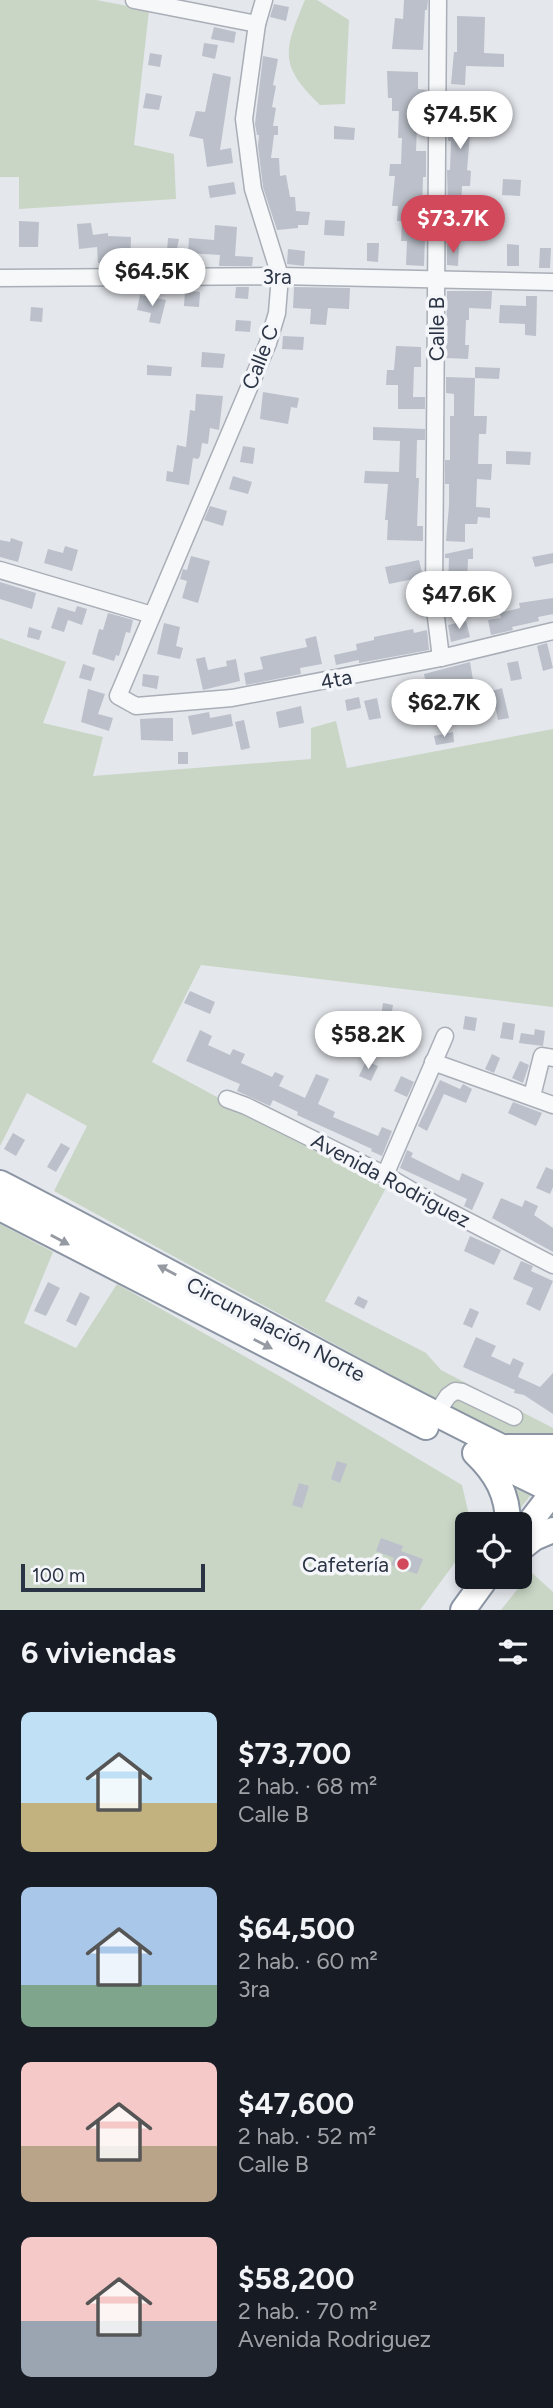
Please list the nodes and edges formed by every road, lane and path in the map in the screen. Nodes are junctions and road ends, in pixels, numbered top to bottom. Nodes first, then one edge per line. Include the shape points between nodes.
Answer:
1 (134, 0) edge
2 (264, 0) edge
3 (438, 0) edge
4 (257, 24) junction
5 (280, 276) junction
6 (0, 278) edge
7 (436, 280) junction
8 (553, 282) edge
9 (0, 570) edge
10 (152, 615) junction
11 (553, 631) edge
12 (441, 658) junction
13 (118, 695) joint
14 (445, 1036) dead end
15 (553, 1058) edge
16 (433, 1062) junction
17 (532, 1096) junction
18 (227, 1100) dead end
19 (553, 1105) edge
20 (385, 1175) junction
21 (0, 1184) edge
22 (1, 1212) edge
23 (553, 1265) edge
24 (436, 1414) junction
25 (514, 1417) dead end
26 (553, 1447) edge
27 (483, 1448) junction
28 (553, 1472) edge
29 (553, 1491) edge
30 (507, 1512) edge
31 (532, 1519) edge
32 (553, 1530) edge
33 (532, 1540) edge
34 (478, 1589) edge
35 (463, 1610) edge

1 - 4 street
2 - 4 street, Calle C
3 - 7 street, Calle B
4 - 5 street, Calle C via 244,119 253,189
5 - 6 street, 3ra
5 - 7 street, 3ra
5 - 10 street, Calle C via 277,313 268,343
7 - 8 street, 3ra
7 - 12 street, Calle B via 434,601
9 - 10 street
10 - 13 street, Calle C
11 - 12 street, 4ta
12 - 13 street, 4ta via 232,698 136,706
14 - 16 street
15 - 17 street via 542,1056
16 - 17 street
16 - 20 street
17 - 19 street
18 - 20 street, Avenida Rodriguez
20 - 23 street, Avenida Rodriguez
24 -> 21 highway, Circunvalación Norte
22 -> 27 highway, Circunvalación Norte
24 - 25 street via 455,1391
24 - 27 highway, Circunvalación Norte
26 - 27 highway
27 - 28 highway, Circunvalación Norte
27 - 29 highway, Circunvalación Norte
27 - 30 highway via 506,1497
29 - 31 highway
32 - 33 highway
34 - 35 highway

